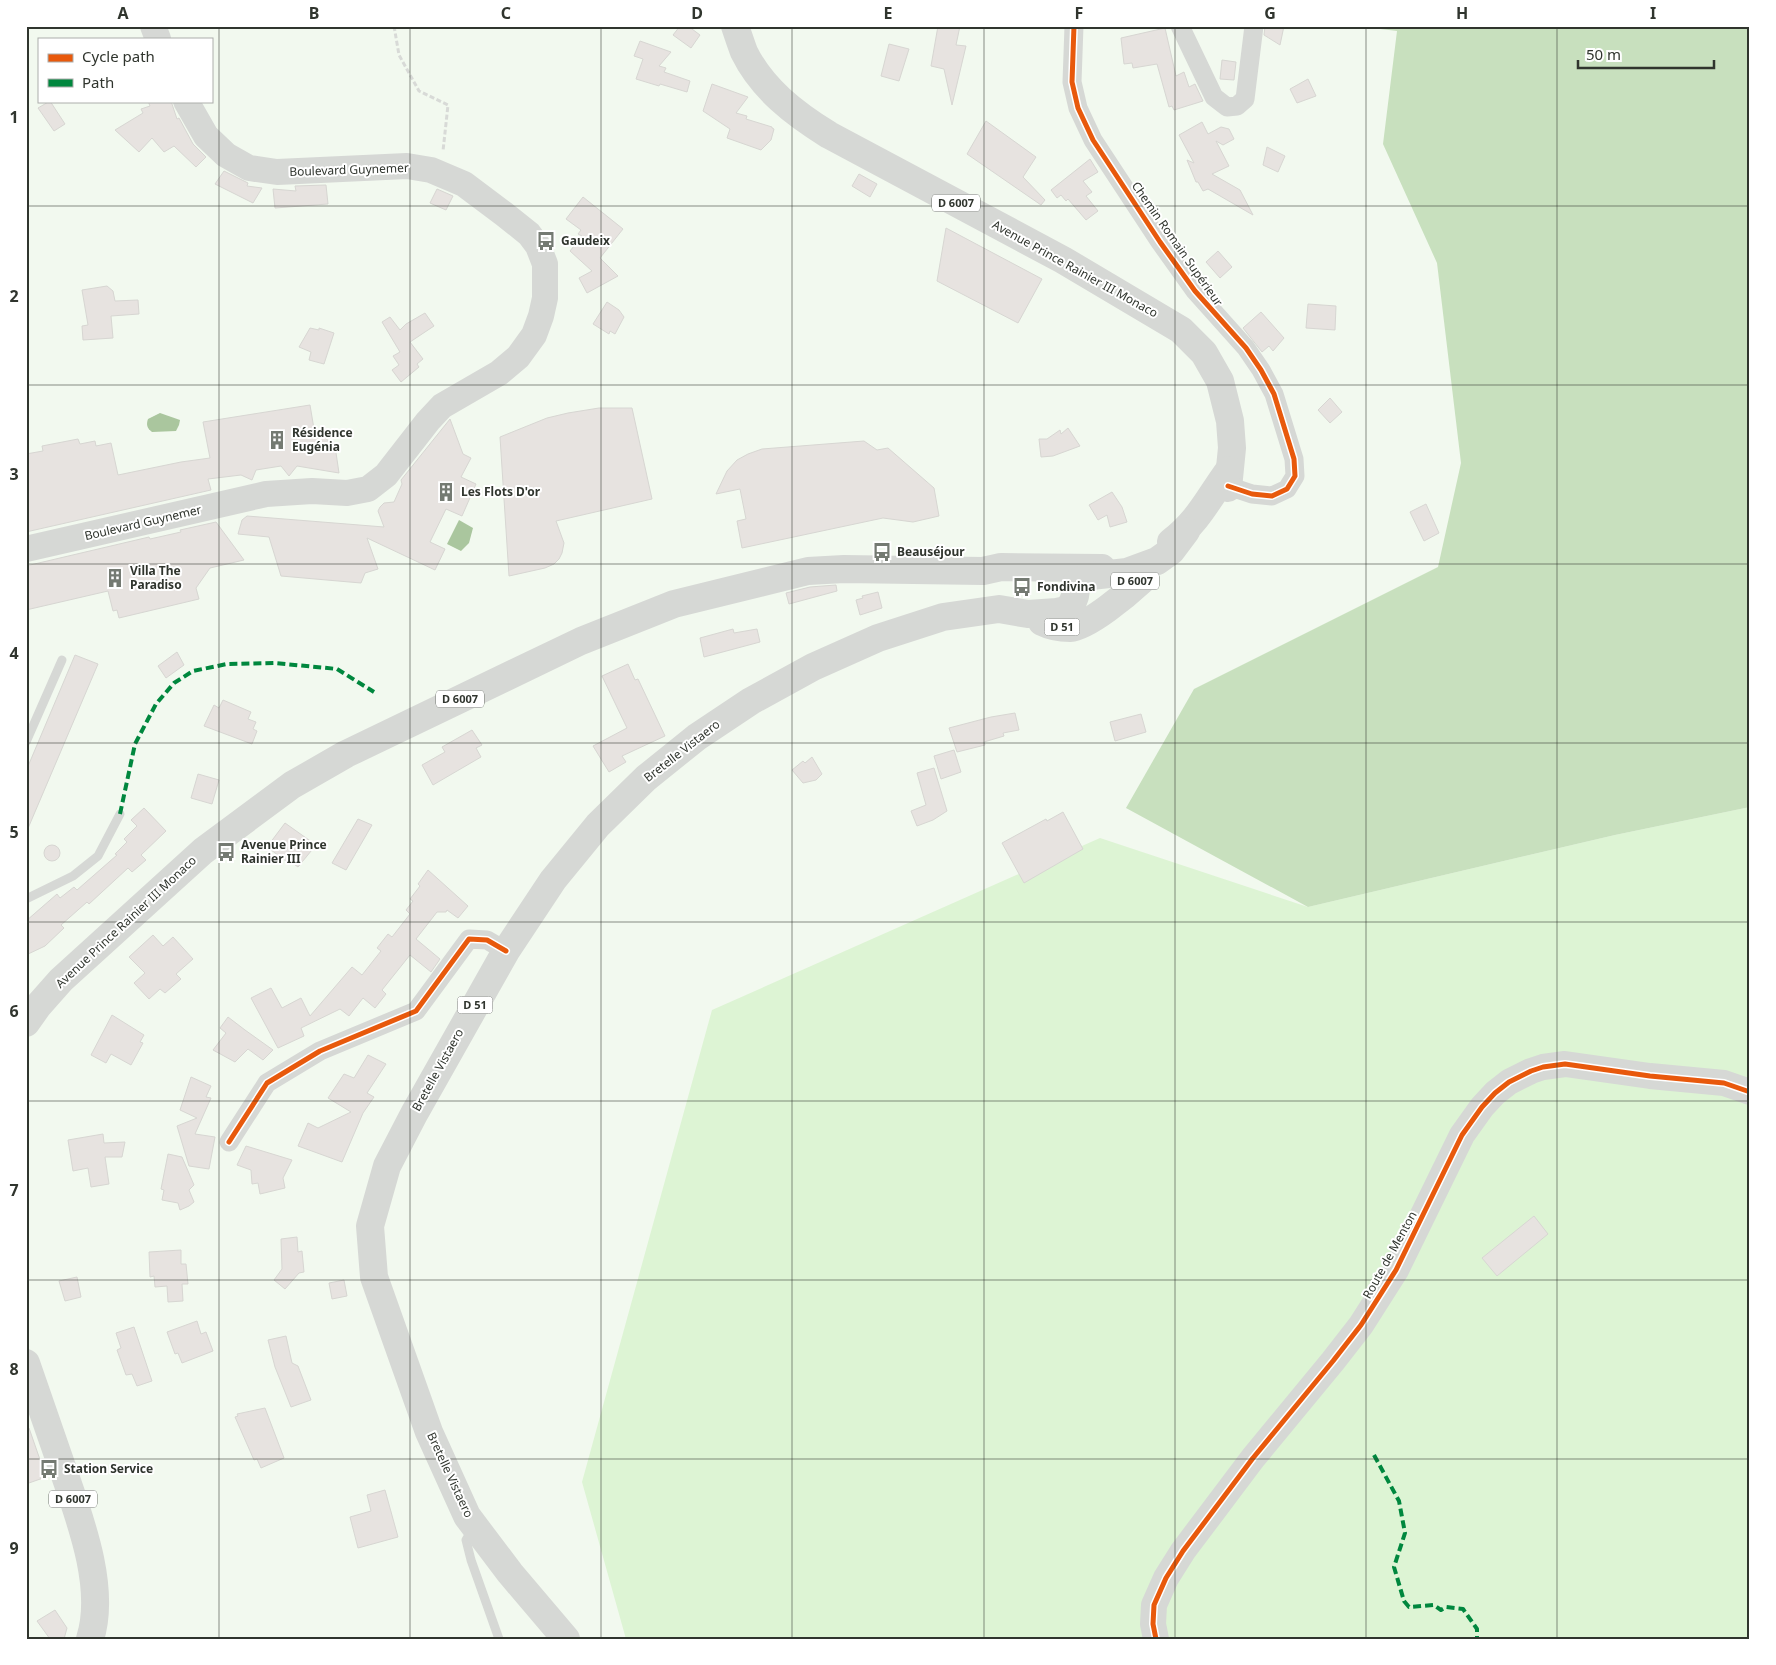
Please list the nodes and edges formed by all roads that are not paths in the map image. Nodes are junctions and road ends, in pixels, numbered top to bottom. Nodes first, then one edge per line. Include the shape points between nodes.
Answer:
1 (153, 26) edge
2 (735, 26) edge
3 (1074, 26) edge
4 (1180, 26) edge
5 (1254, 26) edge
6 (158, 38) edge
7 (187, 102) edge
8 (1226, 479) junction
9 (26, 549) edge
10 (1090, 578) junction
11 (1142, 580) junction
12 (1028, 614) junction
13 (1097, 615) junction
14 (62, 660) dead end
15 (26, 742) edge
16 (120, 814) dead end
17 (26, 899) edge
18 (506, 951) junction
19 (26, 1023) edge
20 (1750, 1092) edge
21 (228, 1142) dead end
22 (26, 1363) edge
23 (475, 1526) junction
24 (90, 1639) edge
25 (499, 1639) edge
26 (566, 1639) edge
27 (1156, 1639) edge

1 - 6 main road
2 - 8 main road, Avenue Prince Rainier III Monaco / D 6007 via 744,52 762,80 801,118 1063,260 1181,330 1204,354 1220,381 1230,421 1232,448
3 - 8 street, Chemin Romain Supérieur via 1072,82 1078,108 1093,140 1160,242 1195,291 1246,348 1274,394 1294,459 1295,476 1287,490 1272,496 1252,494
4 - 5 street via 1214,97 1227,107 1237,106 1245,99
7 - 9 main road, Boulevard Guynemer via 206,136 226,155 249,168 277,172 407,166 431,170 464,184 529,234 538,246 545,264 545,298 541,316 534,335 518,357 499,373 442,406 386,475 368,489 347,493 266,494
8 - 10 main road, Avenue Prince Rainier III Monaco / D 6007 via 1186,530 1153,554 1128,564 1105,568
8 - 11 main road, Avenue Prince Rainier III Monaco / D 6007 via 1220,508 1188,546
10 - 11 main road, Avenue Prince Rainier III Monaco / D 6007 via 1122,584
10 - 12 main road, Bretelle Vistaero / D 51 via 1066,610
10 - 13 main road, D 51
10 - 19 main road, Avenue Prince Rainier III Monaco / D 6007 via 1002,577 984,571 808,571 674,604 582,641 346,754 292,785 203,851 62,980
11 - 13 main road, Bretelle Vistaero / D 51
12 - 13 main road, Bretelle Vistaero / D 51 via 1044,623 1071,628
12 - 18 main road, Bretelle Vistaero / D 51 via 999,609 943,617 878,638 751,700 646,778 598,825 554,880
14 - 15 lane
16 - 17 lane via 98,856 73,876
18 - 21 street via 487,940 469,939 416,1011 320,1051 267,1082
18 - 23 main road, Bretelle Vistaero / D 51 via 387,1166 370,1226 374,1277 429,1432 467,1516
20 - 27 main road, Route de Menton via 1724,1083 1565,1064 1543,1066 1509,1082 1495,1093 1462,1135 1400,1262 1361,1325 1252,1458 1166,1578 1154,1605
22 - 24 main road, D 6007 via 79,1517 92,1569 95,1602
23 - 25 lane via 466,1540
23 - 26 main road, Bretelle Vistaero / D 51

